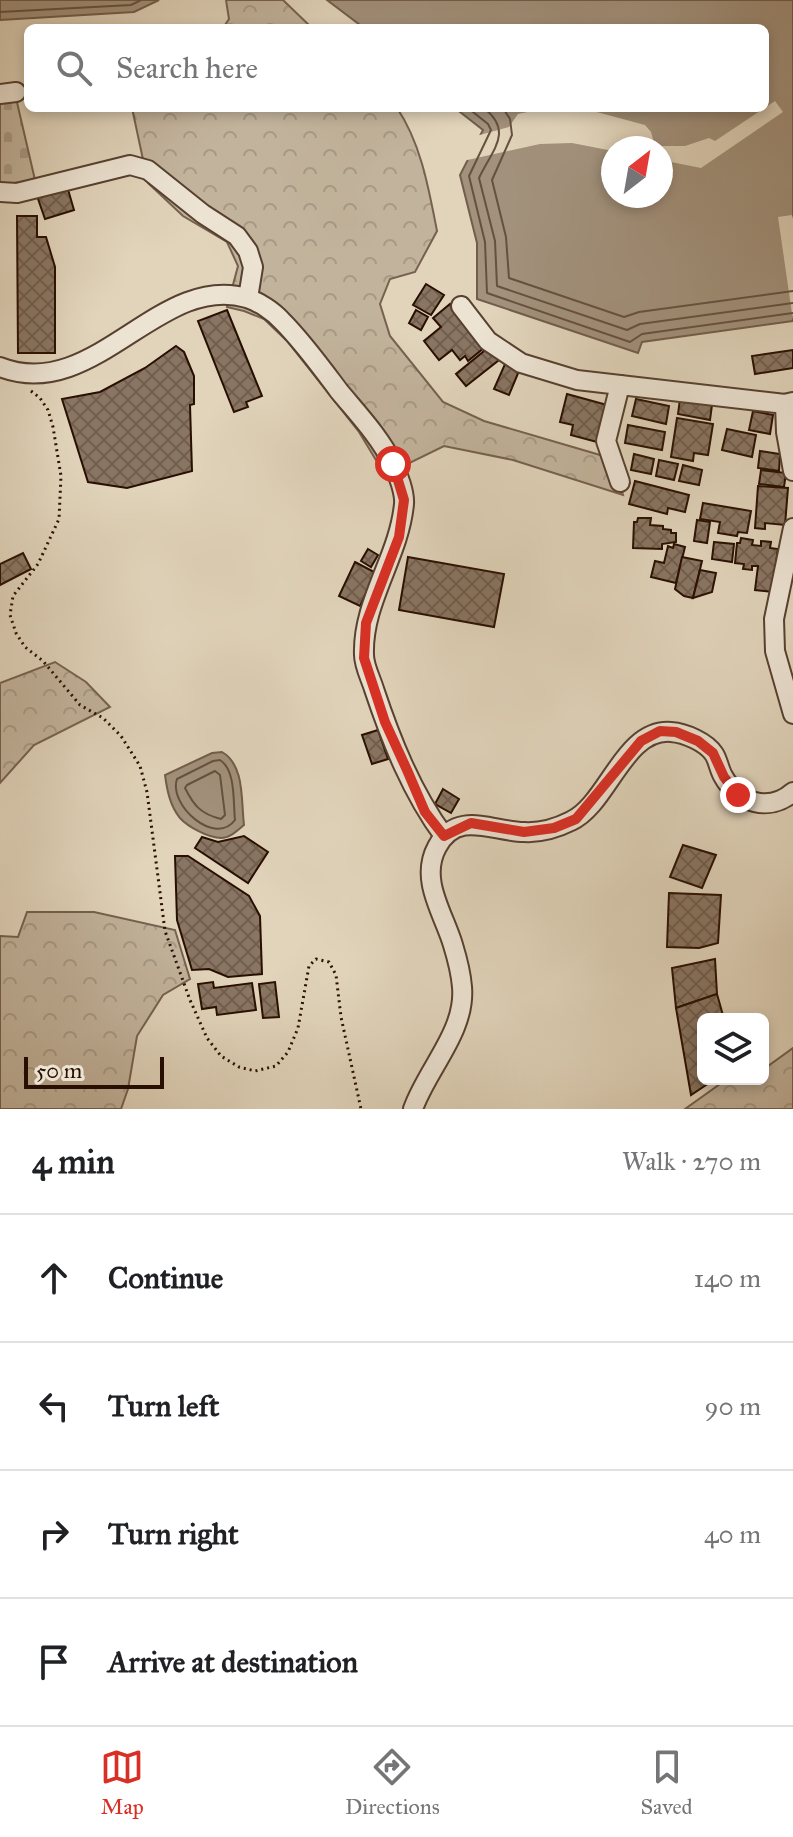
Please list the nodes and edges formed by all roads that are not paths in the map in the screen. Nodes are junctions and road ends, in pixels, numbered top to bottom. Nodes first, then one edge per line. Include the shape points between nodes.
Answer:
1 (0, 192) edge
2 (248, 298) junction
3 (461, 306) dead end
4 (5, 368) edge
5 (620, 385) junction
6 (789, 403) edge
7 (793, 471) edge
8 (620, 482) dead end
9 (793, 528) edge
10 (793, 714) edge
11 (793, 792) edge
12 (444, 836) junction
13 (413, 1109) edge

1 - 2 street via 17,193 130,165 148,170 237,236 253,267
2 - 4 street via 207,296 184,303 68,368
2 - 12 street via 281,319 393,464 403,512 399,537 366,623 364,658 425,812
3 - 5 street via 488,341 521,363 577,380
5 - 6 street
5 - 8 street via 606,441
6 - 7 street via 786,432
9 - 10 street via 774,619 775,651
11 - 12 street via 775,804 757,804 738,795 706,747 676,732 660,731 641,741 576,819 524,832 471,823
12 - 13 street via 431,869 434,896 454,946 461,1003 459,1018

